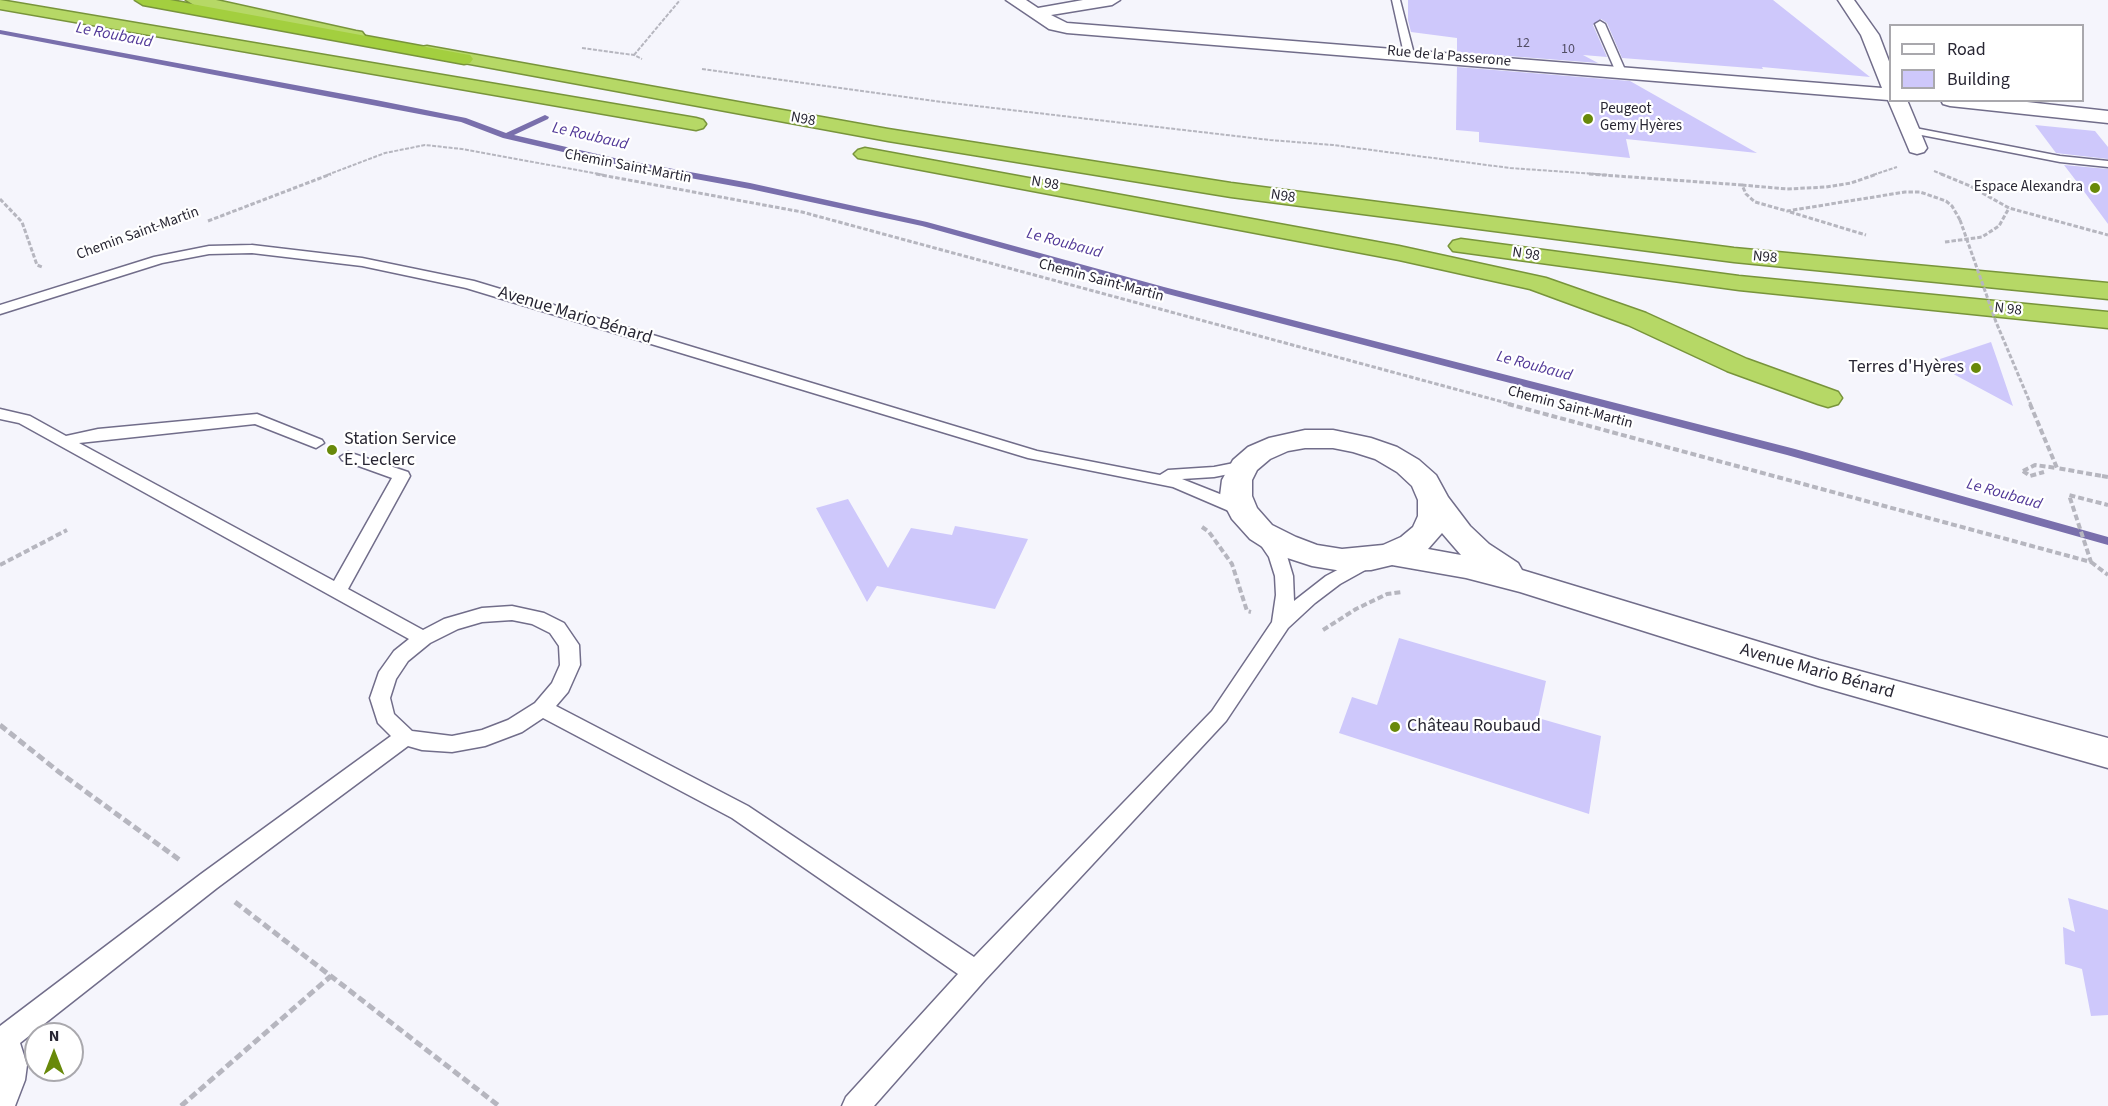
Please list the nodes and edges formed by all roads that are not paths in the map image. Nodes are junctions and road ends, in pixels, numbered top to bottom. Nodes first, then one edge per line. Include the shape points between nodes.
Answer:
1 (38, 0) edge
2 (143, 0) edge
3 (194, 0) edge
4 (1014, 0) edge
5 (1112, 0) edge
6 (1396, 0) edge
7 (1846, 0) edge
8 (0, 4) edge
9 (1034, 14) junction
10 (1600, 24) dead end
11 (1409, 54) junction
12 (464, 59) junction
13 (1621, 72) junction
14 (1889, 83) edge
15 (1889, 94) edge
16 (1898, 102) edge
17 (1969, 102) edge
18 (605, 108) junction
19 (2108, 117) edge
20 (711, 127) dead end
21 (1913, 139) joint
22 (840, 149) dead end
23 (2108, 164) edge
24 (946, 168) junction
25 (2108, 291) edge
26 (0, 310) edge
27 (2108, 320) edge
28 (1828, 398) dead end
29 (0, 414) edge
30 (63, 441) junction
31 (316, 443) dead end
32 (348, 457) dead end
33 (1244, 466) junction
34 (1145, 475) junction
35 (1434, 500) junction
36 (1252, 522) junction
37 (1382, 557) junction
38 (1528, 583) junction
39 (337, 591) junction
40 (1281, 623) junction
41 (423, 638) junction
42 (542, 708) junction
43 (405, 737) junction
44 (2108, 753) edge
45 (976, 972) junction
46 (2, 1039) edge
47 (1, 1106) edge
48 (856, 1106) edge

1 - 18 highway
2 - 12 highway
3 - 12 highway, N98
4 - 9 street, Rue de la Passerone
5 - 9 street
6 - 11 lane
7 - 14 street via 1870,35
8 - 18 highway
9 - 11 street, Rue de la Passerone via 1067,28
10 - 13 lane
11 - 13 street, Rue de la Passerone
12 - 25 highway, N98 / N 98 via 888,135 1255,193 1734,255
13 - 15 street, Rue de la Passerone
16 - 21 street
17 - 19 street
18 - 20 highway
21 - 23 lane
22 - 24 highway
24 - 27 highway, N 98 via 1515,254 1740,283
24 - 28 highway via 1399,253 1537,283 1637,319 1737,365
26 - 34 lane, Avenue Mario Bénard via 159,260 209,250 252,249 362,262 469,284 1034,455
29 - 30 lane via 24,419
30 - 31 lane via 98,434 257,419
30 - 39 lane
32 - 39 lane via 402,476
33 - 34 lane, Avenue Mario Bénard via 1214,472
33 - 35 street via 1259,453 1305,439 1360,444 1408,466 1425,482
33 - 36 street via 1237,480 1236,496
34 - 36 lane, Avenue Mario Bénard via 1224,501
35 - 37 street via 1434,516 1427,532 1413,545
35 - 38 street, Avenue Mario Bénard via 1477,552
36 - 37 street via 1284,545 1312,555 1342,560
36 - 40 lane via 1278,556 1284,576
37 - 38 street, Avenue Mario Bénard via 1466,567
37 - 40 lane via 1333,580
38 - 44 street, Avenue Mario Bénard via 1818,673
39 - 41 lane
40 - 45 lane via 1219,716
41 - 42 lane via 451,624 492,614 537,618 557,628 569,645 570,665 561,687
41 - 43 lane via 401,656 386,676 380,698 385,717
42 - 43 lane via 515,726 485,738 452,744
42 - 45 lane via 740,812
43 - 46 lane
45 - 48 lane
46 - 47 lane via 14,1065

